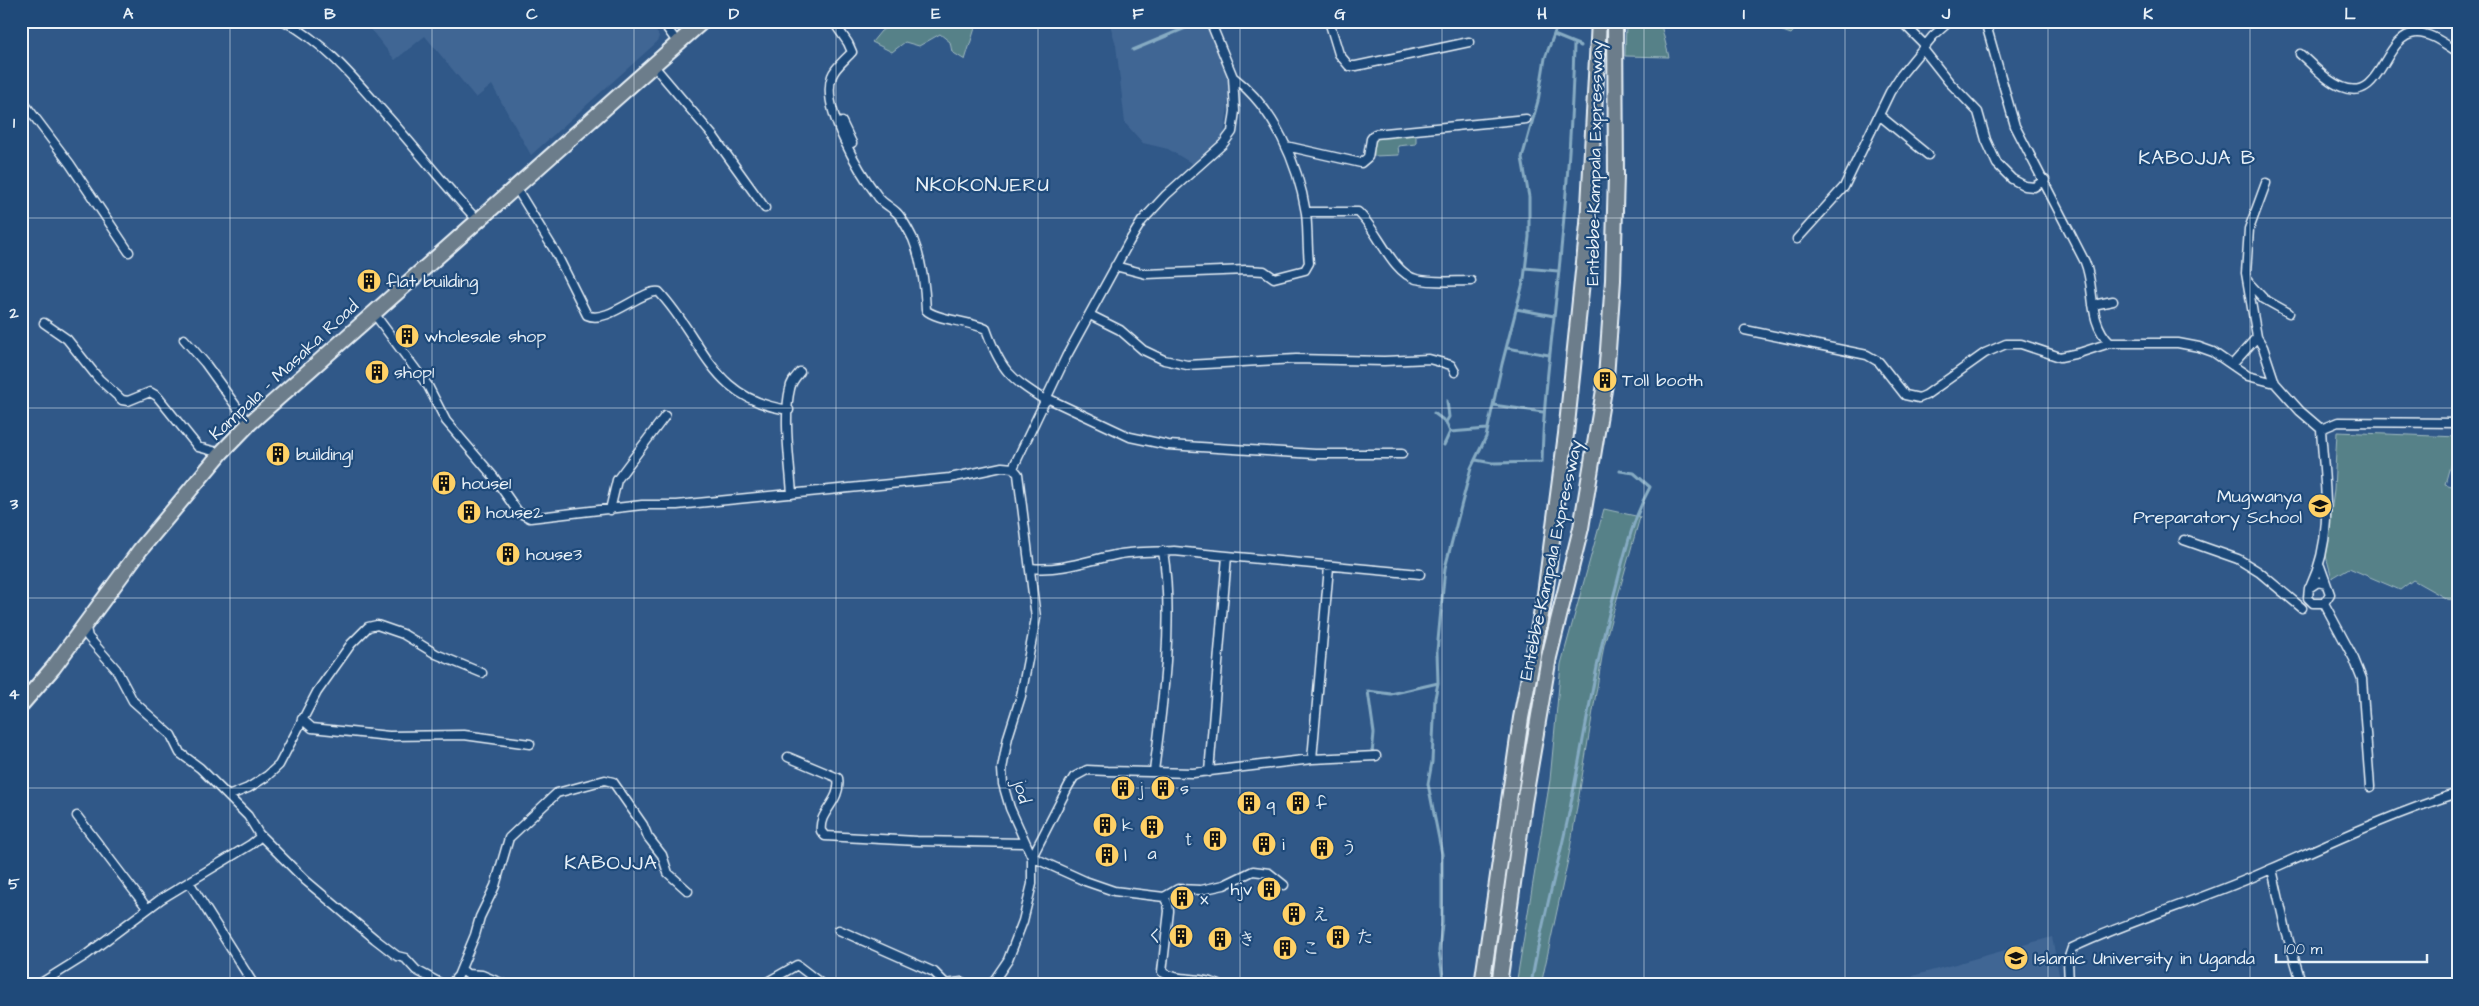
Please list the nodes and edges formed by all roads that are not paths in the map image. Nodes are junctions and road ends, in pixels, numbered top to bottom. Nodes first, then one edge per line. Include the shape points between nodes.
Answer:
1 (284, 21) edge
2 (662, 21) edge
3 (703, 21) edge
4 (833, 21) edge
5 (839, 21) edge
6 (1210, 21) edge
7 (1329, 21) edge
8 (1599, 21) edge
9 (1615, 21) edge
10 (1901, 21) edge
11 (1950, 21) edge
12 (1985, 21) edge
13 (677, 42) junction
14 (1470, 42) dead end
15 (1924, 47) junction
16 (2458, 52) edge
17 (2300, 54) dead end
18 (654, 65) junction
19 (1233, 77) junction
20 (21, 99) edge
21 (1879, 115) junction
22 (1526, 120) dead end
23 (852, 143) dead end
24 (1286, 146) junction
25 (1928, 155) dead end
26 (2045, 180) junction
27 (2266, 182) dead end
28 (515, 186) junction
29 (765, 208) dead end
30 (1306, 212) junction
31 (478, 221) junction
32 (1797, 239) dead end
33 (129, 252) dead end
34 (1115, 266) junction
35 (1471, 282) dead end
36 (2248, 282) junction
37 (2112, 301) dead end
38 (2093, 305) junction
39 (373, 312) junction
40 (2289, 313) dead end
41 (1090, 315) junction
42 (44, 323) dead end
43 (1745, 330) dead end
44 (2257, 337) junction
45 (184, 339) dead end
46 (2110, 342) junction
47 (2232, 365) junction
48 (800, 372) dead end
49 (1455, 372) dead end
50 (2275, 383) junction
51 (1046, 399) junction
52 (789, 410) junction
53 (665, 416) dead end
54 (2458, 423) edge
55 (249, 424) junction
56 (2321, 429) junction
57 (221, 453) junction
58 (1402, 454) dead end
59 (1013, 468) junction
60 (792, 494) junction
61 (610, 510) junction
62 (2184, 540) dead end
63 (1163, 552) junction
64 (1227, 556) junction
65 (2320, 566) junction
66 (1329, 567) junction
67 (1031, 568) junction
68 (1420, 574) dead end
69 (2326, 584) junction
70 (2311, 585) junction
71 (2324, 603) junction
72 (2302, 608) dead end
73 (85, 624) junction
74 (482, 673) dead end
75 (21, 705) edge
76 (302, 719) junction
77 (530, 744) dead end
78 (1376, 756) dead end
79 (788, 757) dead end
80 (1312, 759) junction
81 (1154, 771) junction
82 (1210, 772) junction
83 (2370, 787) dead end
84 (2458, 793) edge
85 (228, 796) junction
86 (77, 816) dead end
87 (259, 834) junction
88 (1025, 843) junction
89 (1032, 856) junction
90 (2272, 869) junction
91 (189, 882) junction
92 (1284, 885) dead end
93 (688, 891) dead end
94 (1164, 898) junction
95 (147, 908) junction
96 (838, 930) dead end
97 (460, 969) junction
98 (38, 985) edge
99 (254, 985) edge
100 (444, 985) edge
101 (450, 985) edge
102 (506, 985) edge
103 (762, 985) edge
104 (822, 985) edge
105 (966, 985) edge
106 (991, 985) edge
107 (1219, 985) edge
108 (1482, 985) edge
109 (1499, 985) edge
110 (2069, 985) edge
111 (2302, 985) edge

1 - 31 street via 301,30 340,62
2 - 13 street
3 - 13 highway, Kampala - Masaka Road
4 - 51 street via 852,52 832,74 833,107 845,143 881,199 897,213 912,238 924,280 926,310 932,316 973,323 986,329 1005,370
5 - 23 street via 856,47 856,52 836,76 835,87 837,110
6 - 19 street
7 - 14 street via 1339,54 1349,66
8 - 108 highway, Entebbe–Kampala Expressway via 1588,224 1566,434 1545,594 1521,718
9 - 109 highway, Entebbe–Kampala Expressway via 1616,175 1606,378 1581,528 1549,657 1524,803
10 - 15 street
11 - 15 street
12 - 26 street via 2015,126
13 - 18 highway, Kampala - Masaka Road
15 - 21 street via 1901,74
15 - 26 street via 1949,82 1978,112 1997,164 2012,179 2025,186 2034,187
16 - 17 street via 2424,34 2410,34 2398,44 2367,86 2354,90 2328,79
18 - 28 highway, Kampala - Masaka Road
18 - 29 street via 714,137
19 - 24 street via 1252,92
19 - 34 street via 1235,111 1232,132 1142,221
20 - 33 street via 70,164
21 - 25 street
21 - 32 street via 1844,187
22 - 24 street via 1375,134 1368,157 1361,163
24 - 30 street
26 - 38 street via 2085,262 2092,283
27 - 36 street via 2249,229
28 - 31 highway, Kampala - Masaka Road
28 - 52 street via 553,246 587,315 596,316 625,307 648,293 659,292 730,387 758,404
30 - 34 street via 1309,263 1305,270 1279,278 1264,271 1146,274
30 - 35 street via 1358,212 1408,276
31 - 39 highway, Kampala - Masaka Road
34 - 41 street
36 - 40 street via 2264,299
36 - 44 street
37 - 38 street
38 - 46 street via 2098,328
39 - 55 highway, Kampala - Masaka Road
39 - 61 street via 423,380 446,421 493,476 518,512 530,518
41 - 49 street via 1120,330 1143,350 1164,360 1187,365 1296,359 1429,359 1451,365
41 - 51 street
42 - 57 street via 67,338 99,379 122,400 150,392 157,396 198,447
43 - 46 street via 1866,355 1879,362 1905,395 1912,398 1926,395 1985,353 2006,344 2021,344 2060,357
44 - 47 street
44 - 50 street
45 - 55 street
46 - 47 street via 2199,346
47 - 50 street via 2248,376
48 - 52 street via 790,387
50 - 56 street
51 - 58 street via 1130,437 1168,445 1316,454
51 - 59 street
52 - 60 street
53 - 61 street via 617,480
54 - 56 street via 2338,422
55 - 57 highway, Kampala - Masaka Road
56 - 65 street via 2328,499
57 - 73 highway, Kampala - Masaka Road via 140,550
59 - 60 street via 1002,467 950,478
59 - 67 street, jod via 1018,474
60 - 61 street via 642,504
62 - 72 street via 2238,559
63 - 64 street
63 - 67 street via 1117,555 1065,568
63 - 81 street via 1167,598
64 - 66 street
64 - 82 street
65 - 69 street
65 - 70 street
66 - 68 street
66 - 80 street
67 - 88 street, jod via 1036,618 1034,635 1002,769 1010,808
69 - 70 street via 2318,582
69 - 71 street via 2330,594
70 - 71 street via 2307,594 2310,600
71 - 83 street via 2362,680
73 - 75 highway, Kampala - Masaka Road
73 - 85 street via 88,637 116,669 133,701 171,735 180,753
74 - 76 street via 436,654 403,634 377,626 368,627 351,644
76 - 77 street via 312,728 389,736 464,735
76 - 85 street via 279,766 248,788
78 - 80 street
79 - 88 street via 838,778 839,790 821,820 821,831 825,836
80 - 82 street
81 - 82 street
81 - 89 street via 1094,769 1079,773 1069,785
84 - 90 street via 2395,816
85 - 87 street via 248,816
86 - 95 street
87 - 91 street via 260,837 250,845
87 - 100 street via 305,880 375,939 397,956 405,958 416,970
88 - 89 street, jod
89 - 94 street via 1114,891
89 - 106 street via 1032,884 1023,921 1008,960
90 - 110 street via 2072,948 2068,960
90 - 111 street
91 - 95 street
91 - 99 street
92 - 94 street via 1268,873 1253,871 1224,885 1201,890 1178,889
93 - 97 street via 668,873 662,855 613,782 604,780 557,793 509,838 495,886
94 - 107 street via 1169,911 1162,972
95 - 98 street via 86,956
96 - 105 street via 934,972 946,984 962,982
97 - 101 street
97 - 102 street
103 - 104 street via 797,965

